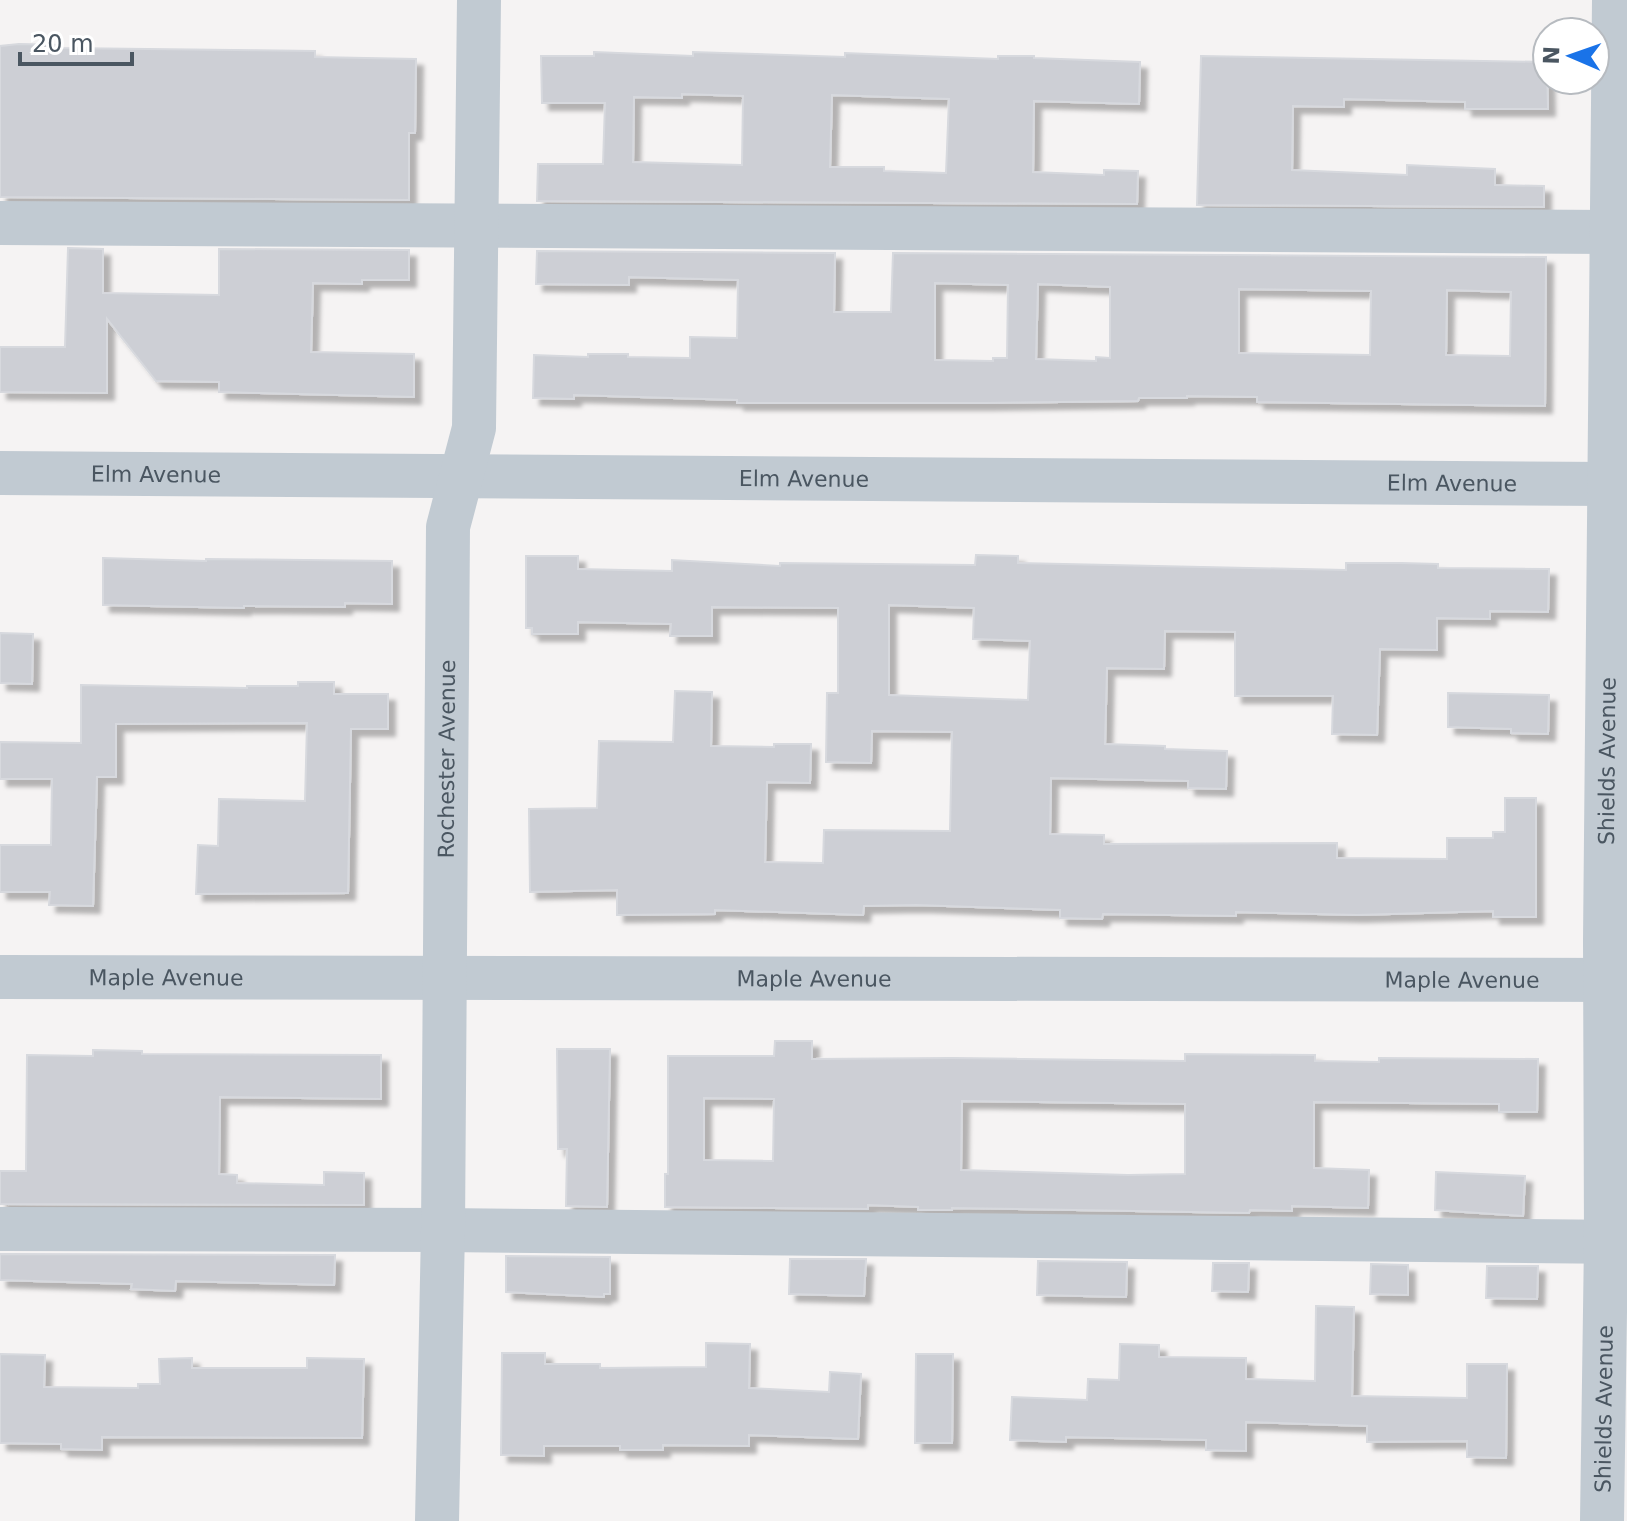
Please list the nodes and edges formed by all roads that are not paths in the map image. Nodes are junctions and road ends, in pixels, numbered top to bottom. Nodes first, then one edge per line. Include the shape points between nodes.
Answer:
1 (479, 0) edge
2 (1614, 0) edge
3 (0, 223) edge
4 (477, 225) junction
5 (1611, 232) junction
6 (1618, 396) edge
7 (0, 473) edge
8 (461, 478) junction
9 (1608, 484) junction
10 (0, 977) edge
11 (443, 980) junction
12 (1616, 980) edge
13 (0, 1229) edge
14 (443, 1230) junction
15 (1617, 1242) edge
16 (437, 1521) edge
17 (1602, 1521) edge

1 - 4 street, Rochester Avenue
2 - 5 street, Shields Avenue
3 - 4 street
4 - 5 street
4 - 8 street, Rochester Avenue via 474,428
5 - 6 street, Shields Avenue
6 - 9 street, Shields Avenue
7 - 8 street, Elm Avenue
8 - 9 street, Elm Avenue
8 - 11 street, Rochester Avenue via 448,527
9 - 12 street, Shields Avenue
10 - 11 street, Maple Avenue
11 - 12 street, Maple Avenue
11 - 14 street, Rochester Avenue
12 - 15 street, Shields Avenue
13 - 14 street
14 - 15 street
14 - 16 street, Rochester Avenue
15 - 17 street, Shields Avenue

